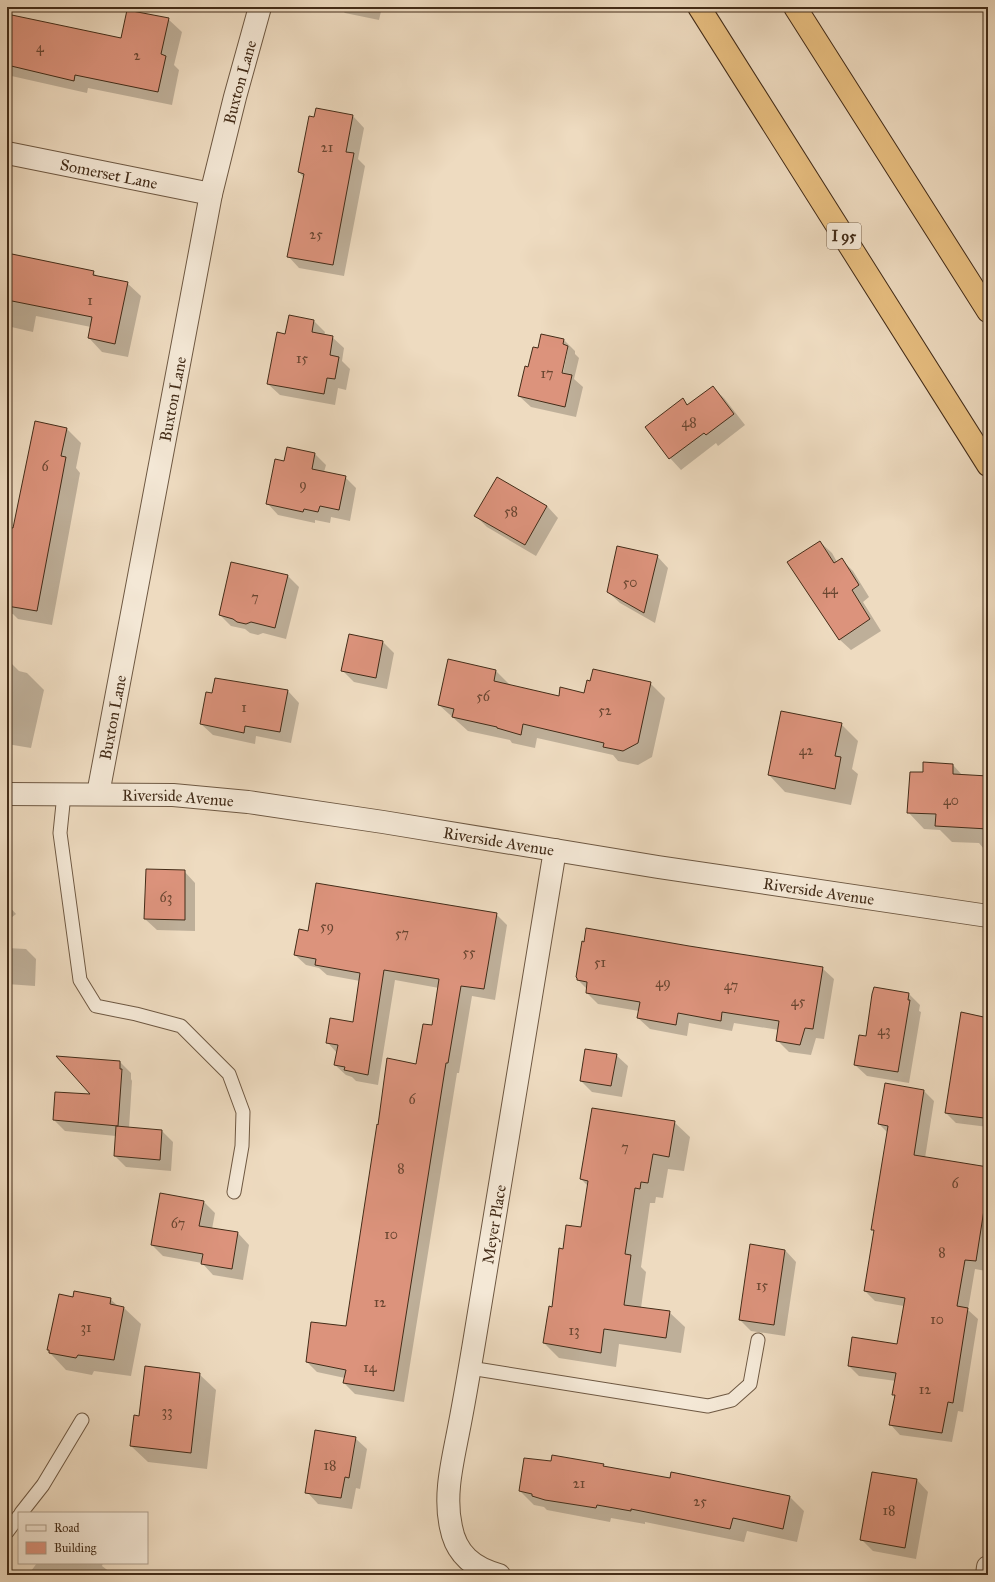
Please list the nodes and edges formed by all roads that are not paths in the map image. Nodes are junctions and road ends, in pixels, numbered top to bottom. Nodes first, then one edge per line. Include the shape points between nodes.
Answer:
1 (260, 7) edge
2 (699, 7) edge
3 (795, 7) edge
4 (7, 153) edge
5 (211, 194) junction
6 (988, 311) edge
7 (988, 465) edge
8 (7, 794) edge
9 (64, 794) junction
10 (98, 794) junction
11 (555, 850) junction
12 (988, 916) edge
13 (234, 1192) dead end
14 (758, 1340) dead end
15 (470, 1368) junction
16 (82, 1420) dead end
17 (22, 1512) edge
18 (18, 1517) edge
19 (7, 1532) edge
20 (988, 1567) edge
21 (499, 1575) edge
22 (987, 1575) edge

1 - 5 street, Buxton Lane
2 - 7 highway, I 95
3 - 6 highway
4 - 5 street, Somerset Lane
5 - 10 street, Buxton Lane
8 - 9 street, Riverside Avenue
9 - 10 street, Riverside Avenue
9 - 13 lane via 60,833 80,980 96,1006 181,1026 229,1074 243,1112 242,1146
10 - 11 street, Riverside Avenue via 173,795 248,802
11 - 12 street, Riverside Avenue
11 - 15 street, Meyer Place
14 - 15 lane via 750,1384 732,1400 708,1406
15 - 21 street, Meyer Place via 450,1474 450,1522 458,1547 468,1560 484,1571
16 - 17 lane via 43,1484
18 - 19 lane
20 - 22 street

